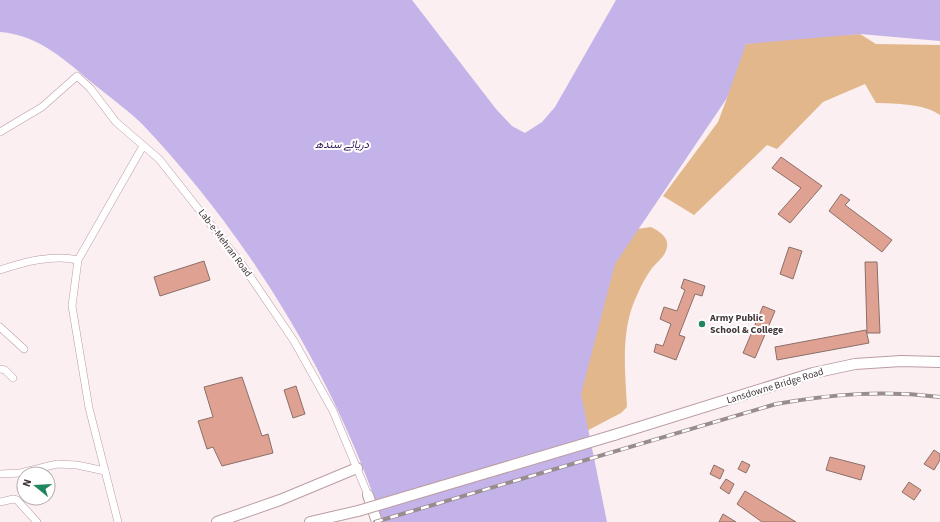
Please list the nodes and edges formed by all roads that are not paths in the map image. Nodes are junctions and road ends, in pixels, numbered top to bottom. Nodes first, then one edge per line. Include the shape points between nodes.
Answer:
1 (0, 132) edge
2 (143, 146) junction
3 (78, 260) junction
4 (0, 270) edge
5 (0, 327) edge
6 (24, 349) dead end
7 (940, 362) edge
8 (0, 369) edge
9 (13, 378) dead end
10 (357, 468) junction
11 (105, 471) junction
12 (0, 474) edge
13 (368, 495) joint
14 (0, 502) edge
15 (37, 522) edge
16 (118, 522) edge
17 (217, 522) edge
18 (310, 522) edge
19 (377, 522) edge

1 - 2 street, Lab-e-Mehran Road via 42,107 77,76 90,88 116,122
2 - 3 street
2 - 10 street, Lab-e-Mehran Road via 158,159 210,222 294,341 333,411
3 - 4 street via 47,258
3 - 11 street via 72,306 89,408
5 - 6 street
7 - 18 main road, Lansdowne Bridge Road, bridge via 855,364 813,374 358,511
8 - 9 street via 5,370
10 - 13 street, Lab-e-Mehran Road
10 - 17 main road via 280,500
11 - 12 street via 57,464 20,473
11 - 16 street
13 - 19 main road, Lab-e-Mehran Road
14 - 15 street via 17,500

